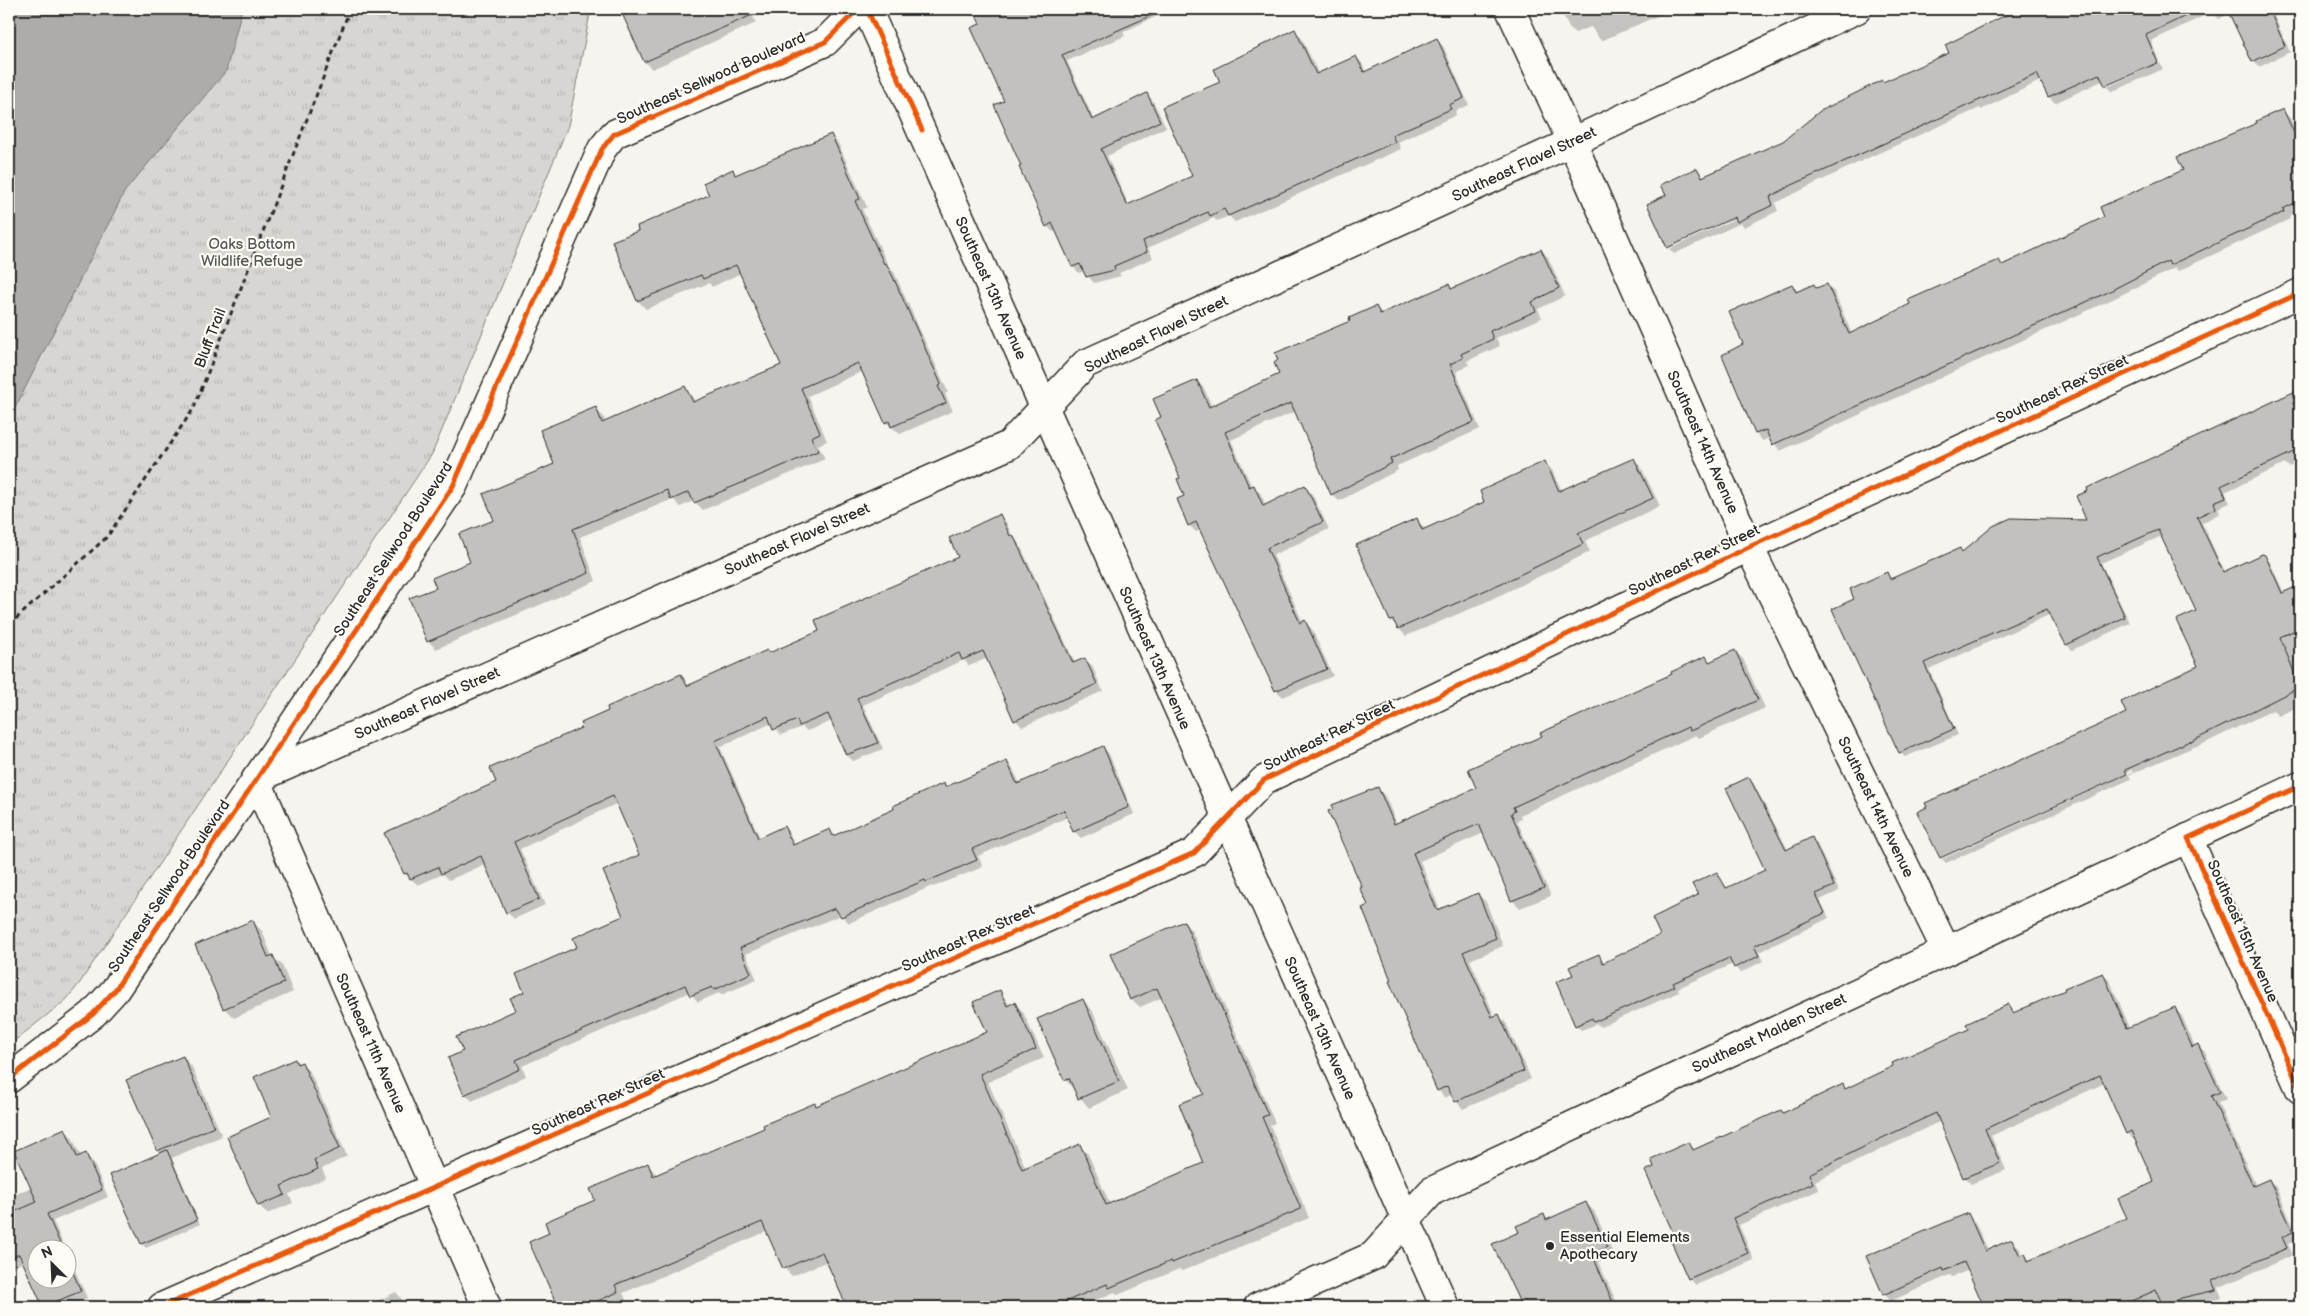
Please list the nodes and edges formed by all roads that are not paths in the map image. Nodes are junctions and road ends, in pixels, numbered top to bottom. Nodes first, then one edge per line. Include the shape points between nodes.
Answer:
1 (858, 9) edge
2 (867, 9) edge
3 (1510, 9) edge
4 (1856, 9) edge
5 (1572, 142) junction
6 (2300, 293) edge
7 (1044, 407) junction
8 (1749, 547) junction
9 (256, 779) junction
10 (2300, 786) edge
11 (1226, 819) junction
12 (2188, 838) junction
13 (1946, 950) junction
14 (9, 1079) edge
15 (2300, 1089) edge
16 (435, 1187) junction
17 (1406, 1219) junction
18 (162, 1307) edge
19 (487, 1307) edge
20 (1258, 1307) edge
21 (1445, 1307) edge

1 - 9 street, Southeast Sellwood Boulevard via 825,42 608,139 453,486
2 - 7 street, Southeast 13th Avenue
3 - 5 street, Southeast 14th Avenue
4 - 5 street, Southeast Flavel Street
5 - 7 street, Southeast Flavel Street via 1085,364
5 - 8 street, Southeast 14th Avenue
6 - 8 street, Southeast Rex Street
7 - 9 street, Southeast Flavel Street via 1009,445
7 - 11 street, Southeast 13th Avenue
8 - 11 street, Southeast Rex Street via 1264,780
8 - 13 street, Southeast 14th Avenue
9 - 14 street, Southeast Sellwood Boulevard via 115,990 93,1014
9 - 16 street, Southeast 11th Avenue
10 - 12 street, Southeast Malden Street
11 - 16 street, Southeast Rex Street via 1194,853
11 - 17 street, Southeast 13th Avenue
12 - 13 street, Southeast Malden Street
12 - 15 street, Southeast 15th Avenue
13 - 17 street, Southeast Malden Street via 1432,1191
16 - 18 street, Southeast Rex Street
16 - 19 street, Southeast 11th Avenue
17 - 20 street, Southeast Malden Street via 1373,1256
17 - 21 street, Southeast 13th Avenue

